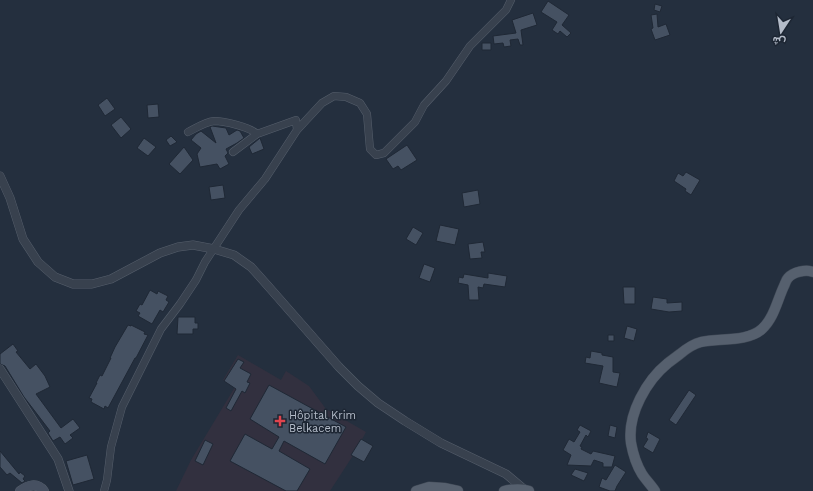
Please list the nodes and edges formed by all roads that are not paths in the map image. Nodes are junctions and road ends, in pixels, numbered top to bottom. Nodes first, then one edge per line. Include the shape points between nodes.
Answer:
1 (511, 0) edge
2 (298, 130) junction
3 (188, 132) dead end
4 (257, 134) junction
5 (233, 152) dead end
6 (0, 176) edge
7 (214, 249) junction
8 (813, 272) edge
9 (0, 370) edge
10 (527, 490) edge
11 (20, 491) edge
12 (44, 491) edge
13 (69, 491) edge
14 (104, 491) edge
15 (416, 491) edge
16 (458, 491) edge
17 (504, 491) edge
18 (655, 491) edge

1 - 2 street via 506,10 470,46 446,81 424,105 415,122 384,153 376,155 370,149 367,114 360,103 346,97 334,96 322,103
2 - 4 street via 296,120
2 - 7 street via 265,179 239,210
3 - 4 street via 213,121 242,127
4 - 5 street
6 - 7 street via 23,239 38,262 55,277 73,284 92,284 111,279 160,253 178,247 194,245
7 - 10 street via 234,255 251,267 339,367 378,403 440,443 506,474
7 - 14 street via 196,280 161,329 122,406 111,447
8 - 18 main road via 796,273 788,278 769,322 761,330 748,336 699,342 689,347 667,363 642,393 634,412 631,441 634,457
9 - 13 street via 58,459
10 - 17 main road
11 - 12 main road via 33,485
15 - 16 main road via 429,487

